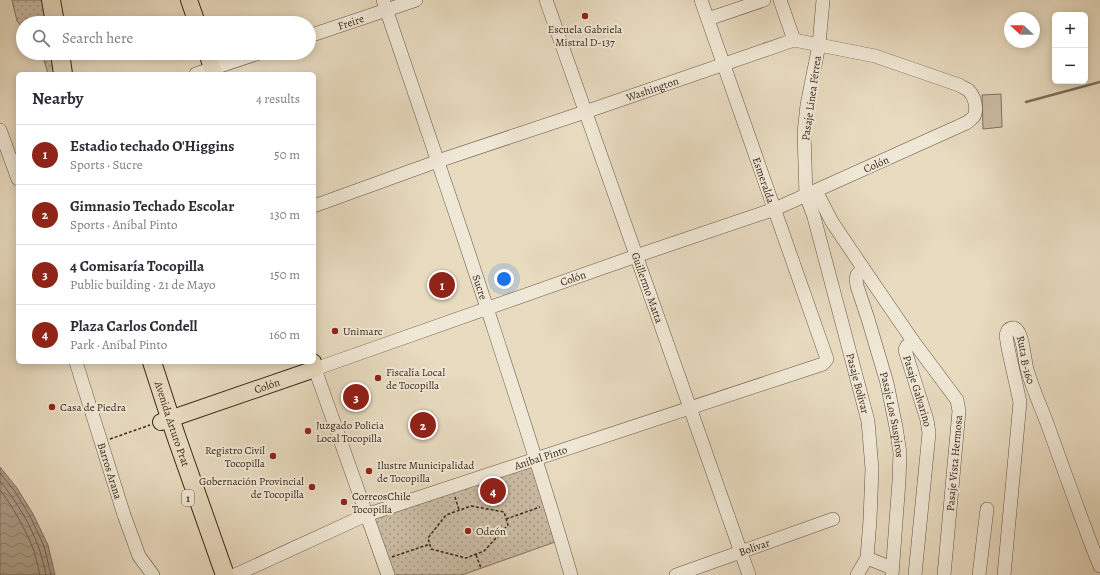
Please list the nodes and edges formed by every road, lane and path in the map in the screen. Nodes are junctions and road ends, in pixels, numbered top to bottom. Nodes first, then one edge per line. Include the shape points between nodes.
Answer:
1 (51, 0) edge
2 (60, 0) edge
3 (190, 0) edge
4 (416, 0) edge
5 (546, 0) edge
6 (701, 0) edge
7 (764, 0) edge
8 (780, 0) edge
9 (824, 0) edge
10 (385, 5) edge
11 (54, 16) edge
12 (63, 16) edge
13 (195, 16) edge
14 (708, 19) junction
15 (316, 33) edge
16 (794, 40) junction
17 (819, 45) junction
18 (61, 60) edge
19 (69, 60) edge
20 (209, 60) edge
21 (241, 60) edge
22 (724, 64) junction
23 (213, 71) edge
24 (63, 72) edge
25 (71, 72) edge
26 (585, 112) junction
27 (0, 130) edge
28 (438, 161) junction
29 (16, 174) edge
30 (811, 193) junction
31 (316, 205) edge
32 (775, 209) junction
33 (826, 210) junction
34 (814, 217) junction
35 (636, 256) junction
36 (863, 268) junction
37 (487, 308) junction
38 (913, 341) junction
39 (827, 360) joint
40 (77, 364) edge
41 (143, 364) edge
42 (152, 364) edge
43 (314, 365) edge
44 (690, 408) junction
45 (166, 420) junction
46 (101, 442) junction
47 (536, 459) junction
48 (452, 486) junction
49 (551, 504) junction
50 (459, 510) junction
51 (987, 510) dead end
52 (366, 515) junction
53 (506, 519) junction
54 (833, 519) dead end
55 (430, 544) junction
56 (741, 552) junction
57 (476, 554) junction
58 (867, 558) junction
59 (383, 560) junction
60 (1100, 566) edge
61 (481, 568) dead end
62 (892, 571) edge
63 (153, 575) edge
64 (215, 575) edge
65 (225, 575) edge
66 (235, 575) edge
67 (388, 575) edge
68 (571, 575) edge
69 (676, 575) edge
70 (749, 575) edge
71 (857, 575) edge
72 (915, 575) edge
73 (944, 575) edge
74 (979, 575) edge
75 (1004, 575) edge

1 - 11 highway
2 - 12 highway
3 - 13 main road
4 - 10 street, Freire
5 - 26 street, Guillermo Matta
6 - 14 street, Esmeralda
7 - 14 street
8 - 16 street
9 - 17 street, Pasaje Línea Férrea
10 - 15 street, Freire
10 - 28 street, Sucre
14 - 22 street, Esmeralda
16 - 17 street
16 - 22 street, Washington
17 - 30 street, Pasaje Línea Férrea via 804,133
17 - 30 street, Colón via 875,56 959,85 974,97 975,114 966,123
18 - 24 highway
19 - 25 highway
20 - 23 main road
21 - 23 street
22 - 26 street, Washington
22 - 32 street, Esmeralda
26 - 28 street, Washington
26 - 35 street, Guillermo Matta
27 - 29 street
28 - 31 street, Washington
28 - 37 street, Sucre
30 - 32 street, Colón
30 - 33 street, Pasaje Galvarino
30 - 34 street, Pasaje Bolívar
32 - 35 street, Colón
32 - 39 street, Esmeralda
33 - 34 street
33 - 36 street, Pasaje Galvarino
34 - 58 street, Pasaje Bolívar via 868,421 872,469
35 - 37 street, Colón
35 - 44 street, Guillermo Matta
36 - 38 street, Pasaje Galvarino
36 - 62 street, Pasaje Los Suspiros via 857,275 857,286 886,383 900,453
37 - 43 street, Colón
37 - 47 street, Sucre
38 - 72 street, Pasaje Galvarino via 905,350 929,433
38 - 73 street, Pasaje Vista Hermosa via 958,400
39 - 44 street, Aníbal Pinto via 823,364
40 - 46 street, Barros Arana
41 - 45 highway, Avenida Arturo Prat / 1
42 - 45 highway, Avenida Arturo Prat / 1
43 - 45 main road, Colón
43 - 52 street
44 - 47 street, Aníbal Pinto
44 - 56 street, Guillermo Matta
45 - 46 path
45 - 64 highway, Avenida Arturo Prat / 1
45 - 65 highway, Avenida Arturo Prat / 1
46 - 63 street, Barros Arana via 139,556
47 - 48 street, Aníbal Pinto
47 - 49 street, Sucre
48 - 50 path
48 - 52 street, Aníbal Pinto
49 - 53 path
49 - 68 street, Sucre
50 - 53 path via 471,506 491,509 504,512
50 - 55 path via 446,515 428,538
51 - 74 street
52 - 59 street
52 - 66 street, Aníbal Pinto
53 - 57 path via 508,525 484,552
54 - 56 street, Bolívar
55 - 57 path via 431,549 466,558
55 - 59 path
56 - 69 street, Bolívar
56 - 70 street, Guillermo Matta
57 - 61 path
58 - 62 street, Pasaje Los Suspiros
58 - 71 street, Pasaje Bolívar
59 - 67 street
60 - 75 street, Ruta B-160 via 1029,377 1019,332 1012,327 1006,335 1020,402

